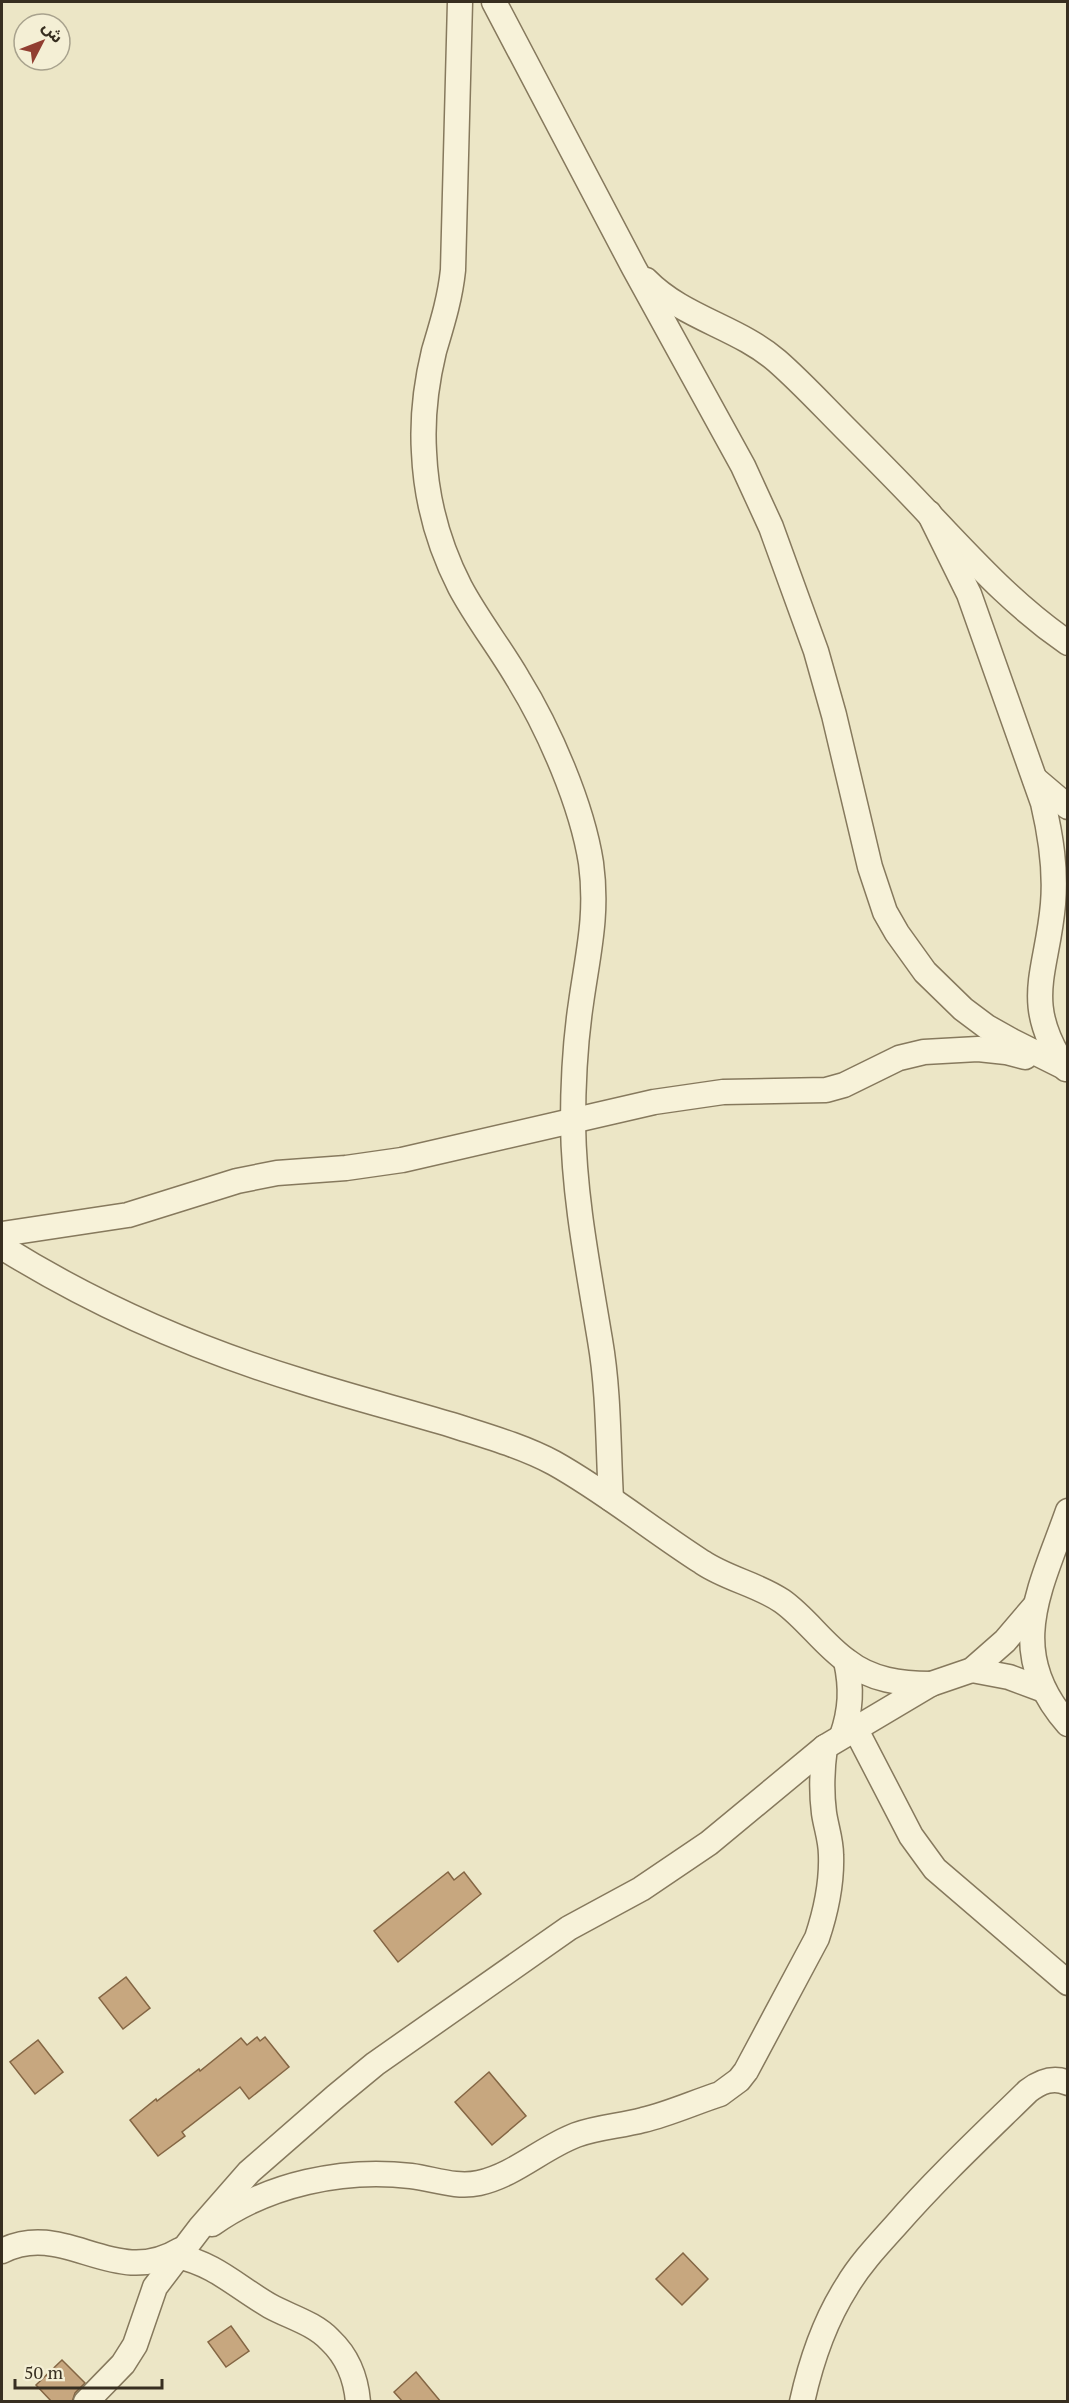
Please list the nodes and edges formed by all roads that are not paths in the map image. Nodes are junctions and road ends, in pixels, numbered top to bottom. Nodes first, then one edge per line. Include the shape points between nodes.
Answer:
1 (460, 2) edge
2 (494, 2) edge
3 (634, 268) junction
4 (929, 513) junction
5 (1068, 643) edge
6 (1034, 778) junction
7 (1068, 807) edge
8 (1060, 914) edge
9 (1067, 1071) edge
10 (573, 1120) junction
11 (2, 1234) edge
12 (2, 1247) edge
13 (611, 1499) junction
14 (1068, 1511) edge
15 (1034, 1606) junction
16 (846, 1661) junction
17 (972, 1670) junction
18 (930, 1684) junction
19 (1044, 1690) junction
20 (1068, 1724) edge
21 (841, 1737) junction
22 (1068, 1983) edge
23 (1068, 2084) edge
24 (2, 2251) edge
25 (180, 2252) junction
26 (86, 2402) edge
27 (358, 2402) edge
28 (802, 2402) edge

1 - 10 street via 453,270 447,310 427,384 424,454 435,523 446,556 461,588 539,716 569,787 591,862 592,940 578,1024
2 - 3 street
3 - 4 street via 670,301 735,333 774,359
3 - 9 street via 743,466 791,578 834,715 876,890 891,922 925,972 963,1009 987,1027
4 - 5 street via 992,581
4 - 6 street via 969,594
6 - 7 street
6 - 8 street via 1050,837
8 - 9 street via 1039,987 1039,1006 1049,1042
9 - 10 street via 1006,1052 932,1052 899,1058 826,1090 688,1096
10 - 11 street via 383,1163 237,1180 128,1215
10 - 13 street via 578,1208 605,1383
12 - 13 street via 89,1297 194,1344 259,1368 488,1436 552,1462
13 - 16 street via 704,1564 783,1601
14 - 15 street
15 - 17 street via 1005,1641
15 - 19 street via 1035,1663
16 - 18 street via 886,1681
16 - 21 street via 851,1699
17 - 18 street
17 - 19 street via 1009,1677
18 - 21 street
19 - 20 street
21 - 22 street via 935,1869
21 - 25 street via 710,1843 569,1928 375,2064 249,2172
21 - 25 street via 822,1773 831,1854 829,1897 818,1938 746,2072 730,2088 647,2119 579,2134 515,2170 477,2183 386,2175 335,2178 287,2187 221,2218
23 - 28 street via 1050,2080 1028,2091 925,2193 865,2260 831,2313
24 - 25 street via 13,2245 47,2242 138,2264
25 - 26 street via 155,2287 135,2344 123,2364
25 - 27 street via 329,2338 354,2376

